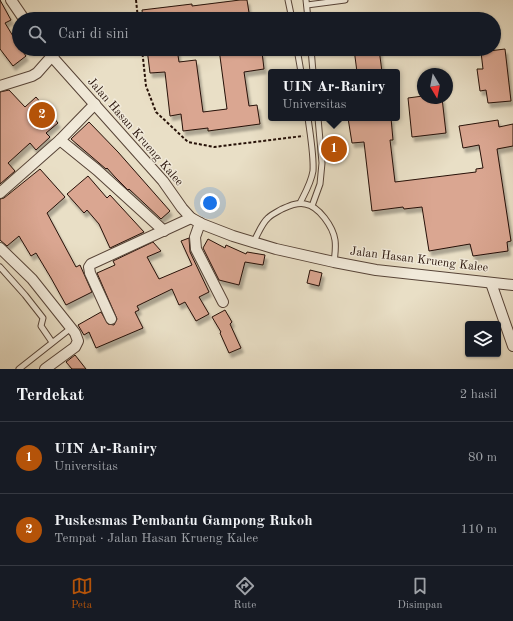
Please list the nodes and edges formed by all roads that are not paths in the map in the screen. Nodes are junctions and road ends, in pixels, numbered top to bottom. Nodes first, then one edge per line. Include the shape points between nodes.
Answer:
1 (11, 0) edge
2 (288, 0) edge
3 (345, 0) edge
4 (306, 2) edge
5 (19, 12) edge
6 (291, 12) edge
7 (307, 12) edge
8 (48, 56) edge
9 (53, 56) edge
10 (298, 56) edge
11 (312, 56) edge
12 (300, 69) edge
13 (313, 69) edge
14 (0, 86) edge
15 (95, 104) junction
16 (308, 121) edge
17 (318, 121) edge
18 (60, 140) junction
19 (0, 193) edge
20 (300, 203) junction
21 (312, 206) junction
22 (196, 221) junction
23 (164, 231) junction
24 (254, 241) junction
25 (0, 248) edge
26 (334, 262) junction
27 (0, 267) edge
28 (491, 282) junction
29 (513, 285) edge
30 (224, 302) dead end
31 (111, 319) dead end
32 (71, 328) junction
33 (52, 342) junction
34 (513, 346) edge
35 (19, 369) edge
36 (45, 369) edge

1 - 5 street
2 - 6 lane
3 - 4 lane
4 - 7 lane
8 - 14 street via 37,73
9 - 15 street, Jalan Hasan Krueng Kalee
10 - 12 lane
11 - 13 lane
15 - 18 street
15 - 22 street, Jalan Hasan Krueng Kalee via 164,182 182,208
16 - 20 lane via 313,170
17 - 21 lane via 322,163 320,184
18 - 19 street
18 - 23 street
20 - 21 lane
20 - 24 lane via 285,208 267,219
21 - 26 lane via 329,223 333,232
22 - 23 street
22 - 24 street, Jalan Hasan Krueng Kalee via 233,236
22 - 30 street via 196,249
23 - 31 street via 89,267
24 - 26 street, Jalan Hasan Krueng Kalee
25 - 32 street via 32,279
26 - 28 street, Jalan Hasan Krueng Kalee via 376,270
27 - 33 lane via 43,318 41,326
28 - 29 street, Jalan Hasan Krueng Kalee
28 - 34 street
32 - 33 lane
32 - 36 street via 77,344
33 - 35 lane

